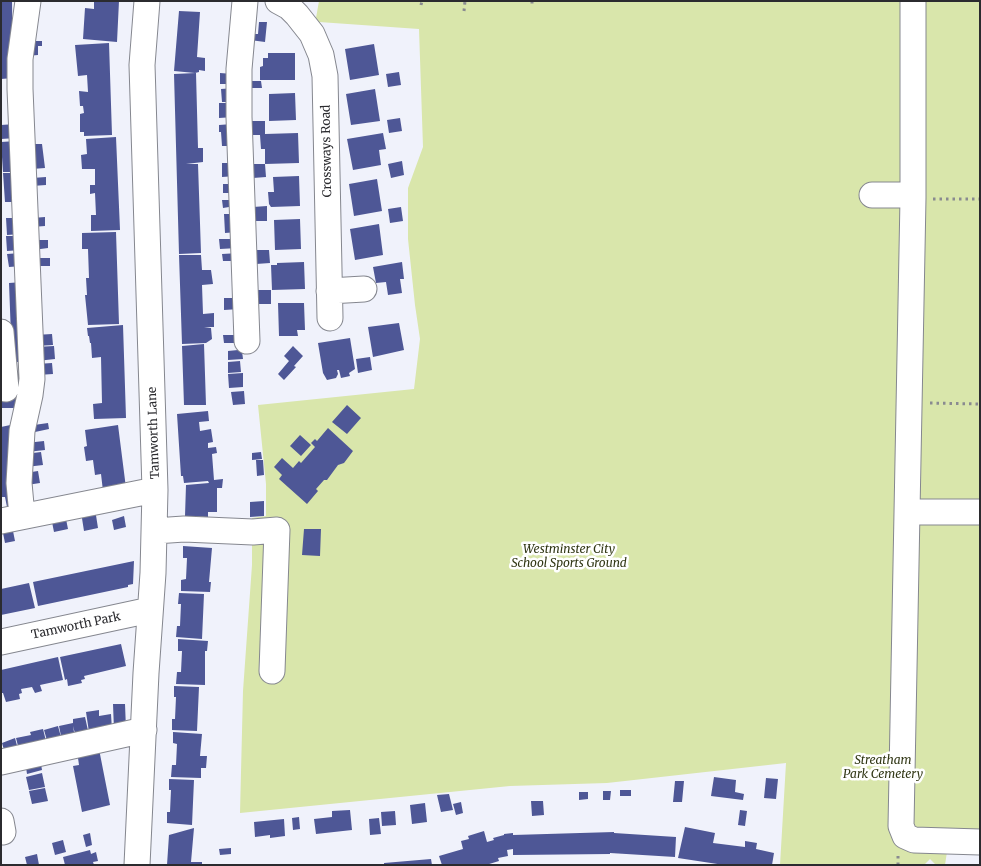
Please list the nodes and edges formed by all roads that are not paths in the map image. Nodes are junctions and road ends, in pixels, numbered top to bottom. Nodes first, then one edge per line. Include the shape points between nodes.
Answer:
1 (28, 1) edge
2 (147, 1) edge
3 (245, 1) edge
4 (914, 1) edge
5 (293, 6) edge
6 (872, 195) dead end
7 (912, 196) junction
8 (364, 289) dead end
9 (329, 291) junction
10 (330, 318) dead end
11 (1, 332) edge
12 (247, 341) dead end
13 (6, 389) dead end
14 (156, 490) junction
15 (907, 512) junction
16 (980, 512) edge
17 (12, 518) edge
18 (155, 531) junction
19 (150, 610) junction
20 (1, 642) edge
21 (272, 671) dead end
22 (144, 730) junction
23 (1, 762) edge
24 (980, 842) edge
25 (137, 865) edge

1 - 17 street via 20,59 20,90 32,379 22,431 20,482
2 - 14 street, Tamworth Lane via 142,65
3 - 12 street via 239,68 239,117
4 - 7 street
5 - 9 street, Crossways Road via 316,42 325,76
6 - 7 street
7 - 15 street
8 - 9 street
9 - 10 street, Crossways Road
11 - 13 street
14 - 17 street
14 - 18 street, Tamworth Lane
15 - 16 street
15 - 24 street via 903,832 908,839 914,840
18 - 19 street, Tamworth Lane
18 - 21 street via 277,530
19 - 20 street, Tamworth Park
19 - 22 street, Tamworth Lane
22 - 23 street
22 - 25 street, Tamworth Lane

